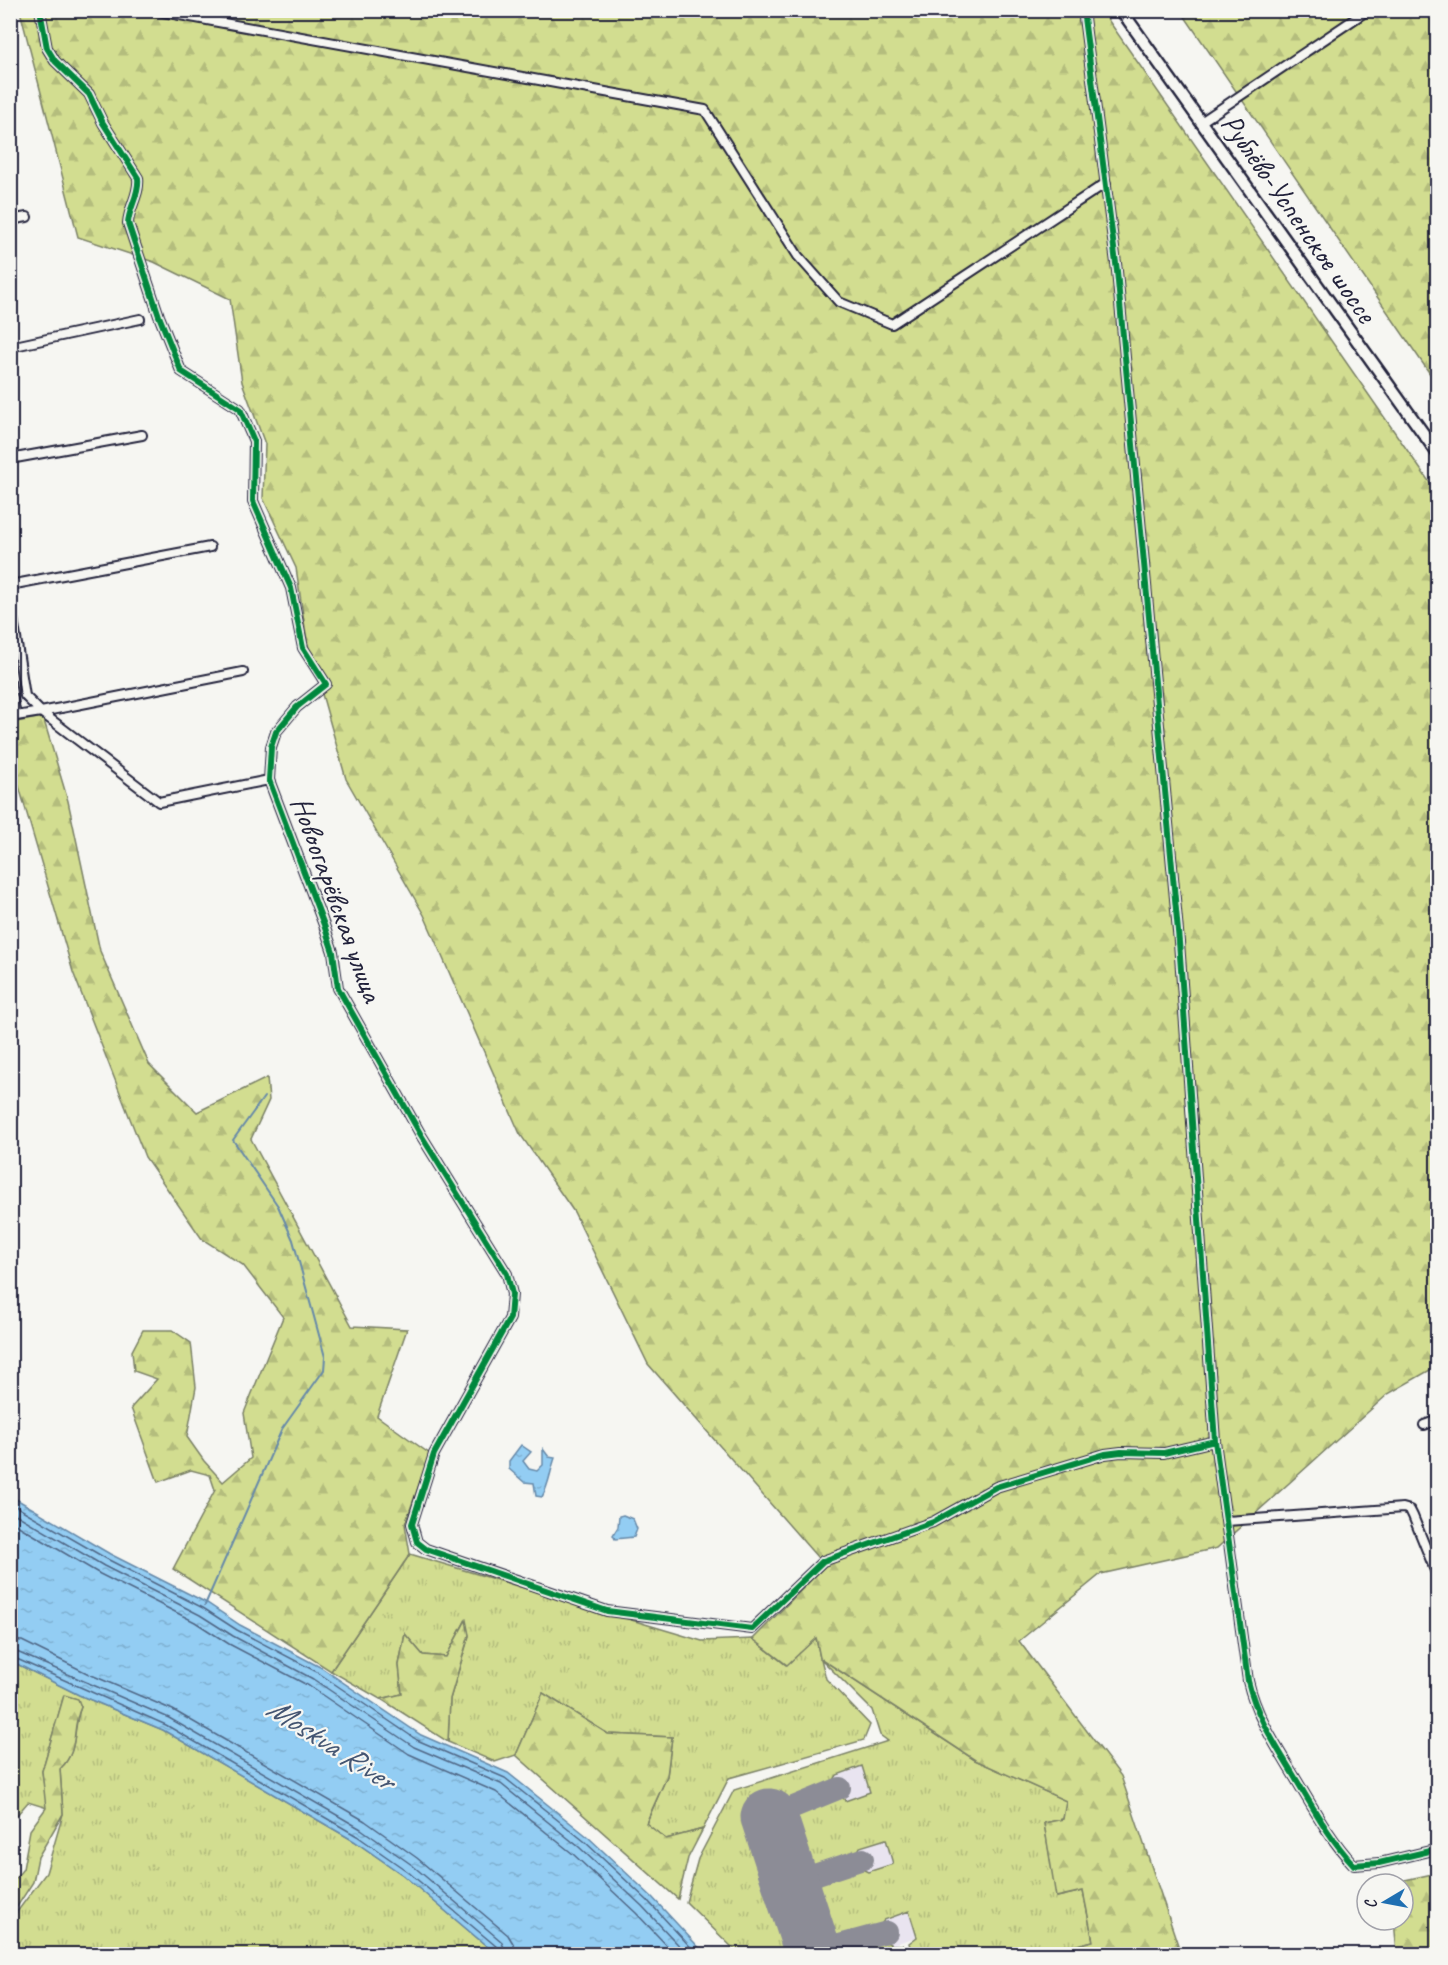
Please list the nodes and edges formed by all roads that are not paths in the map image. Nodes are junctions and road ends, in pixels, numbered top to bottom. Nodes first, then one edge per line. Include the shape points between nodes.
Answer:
1 (40, 10) edge
2 (152, 10) edge
3 (1083, 10) edge
4 (1121, 10) edge
5 (1368, 10) edge
6 (1201, 122) junction
7 (1106, 183) junction
8 (27, 217) dead end
9 (10, 220) edge
10 (140, 319) dead end
11 (10, 347) edge
12 (142, 435) dead end
13 (1437, 454) edge
14 (10, 459) edge
15 (210, 547) dead end
16 (10, 585) edge
17 (10, 599) edge
18 (243, 672) dead end
19 (10, 682) edge
20 (41, 712) junction
21 (269, 780) junction
22 (1437, 1420) edge
23 (1424, 1425) dead end
24 (1215, 1441) junction
25 (1227, 1521) junction
26 (1437, 1578) edge
27 (1437, 1849) edge

1 - 21 street, Новоогарёвская улица via 47,48 89,94 138,178 128,223 181,371 240,409 254,441 253,501 291,588 303,648 326,684 297,707 276,732
2 - 7 street via 705,110 798,255 832,294 839,302 892,324
3 - 7 street
4 - 6 main road, Рублёво-Успенское шоссе
5 - 6 street
6 - 13 main road, Рублёво-Успенское шоссе
7 - 24 street via 1179,942
8 - 9 street
10 - 11 street
12 - 14 street
15 - 16 street
17 - 20 street via 25,696
18 - 20 street
19 - 20 street via 16,716
20 - 21 street via 159,802
21 - 24 street, Новоогарёвская улица via 333,952 338,988 421,1135 507,1274 512,1294 510,1318 434,1454 412,1524 417,1542 426,1549 608,1611 752,1629 823,1561 933,1522 996,1487 1105,1454 1164,1453
22 - 23 street
24 - 25 street
25 - 26 street via 1403,1508 1413,1516
25 - 27 street via 1254,1706 1333,1843 1354,1865

